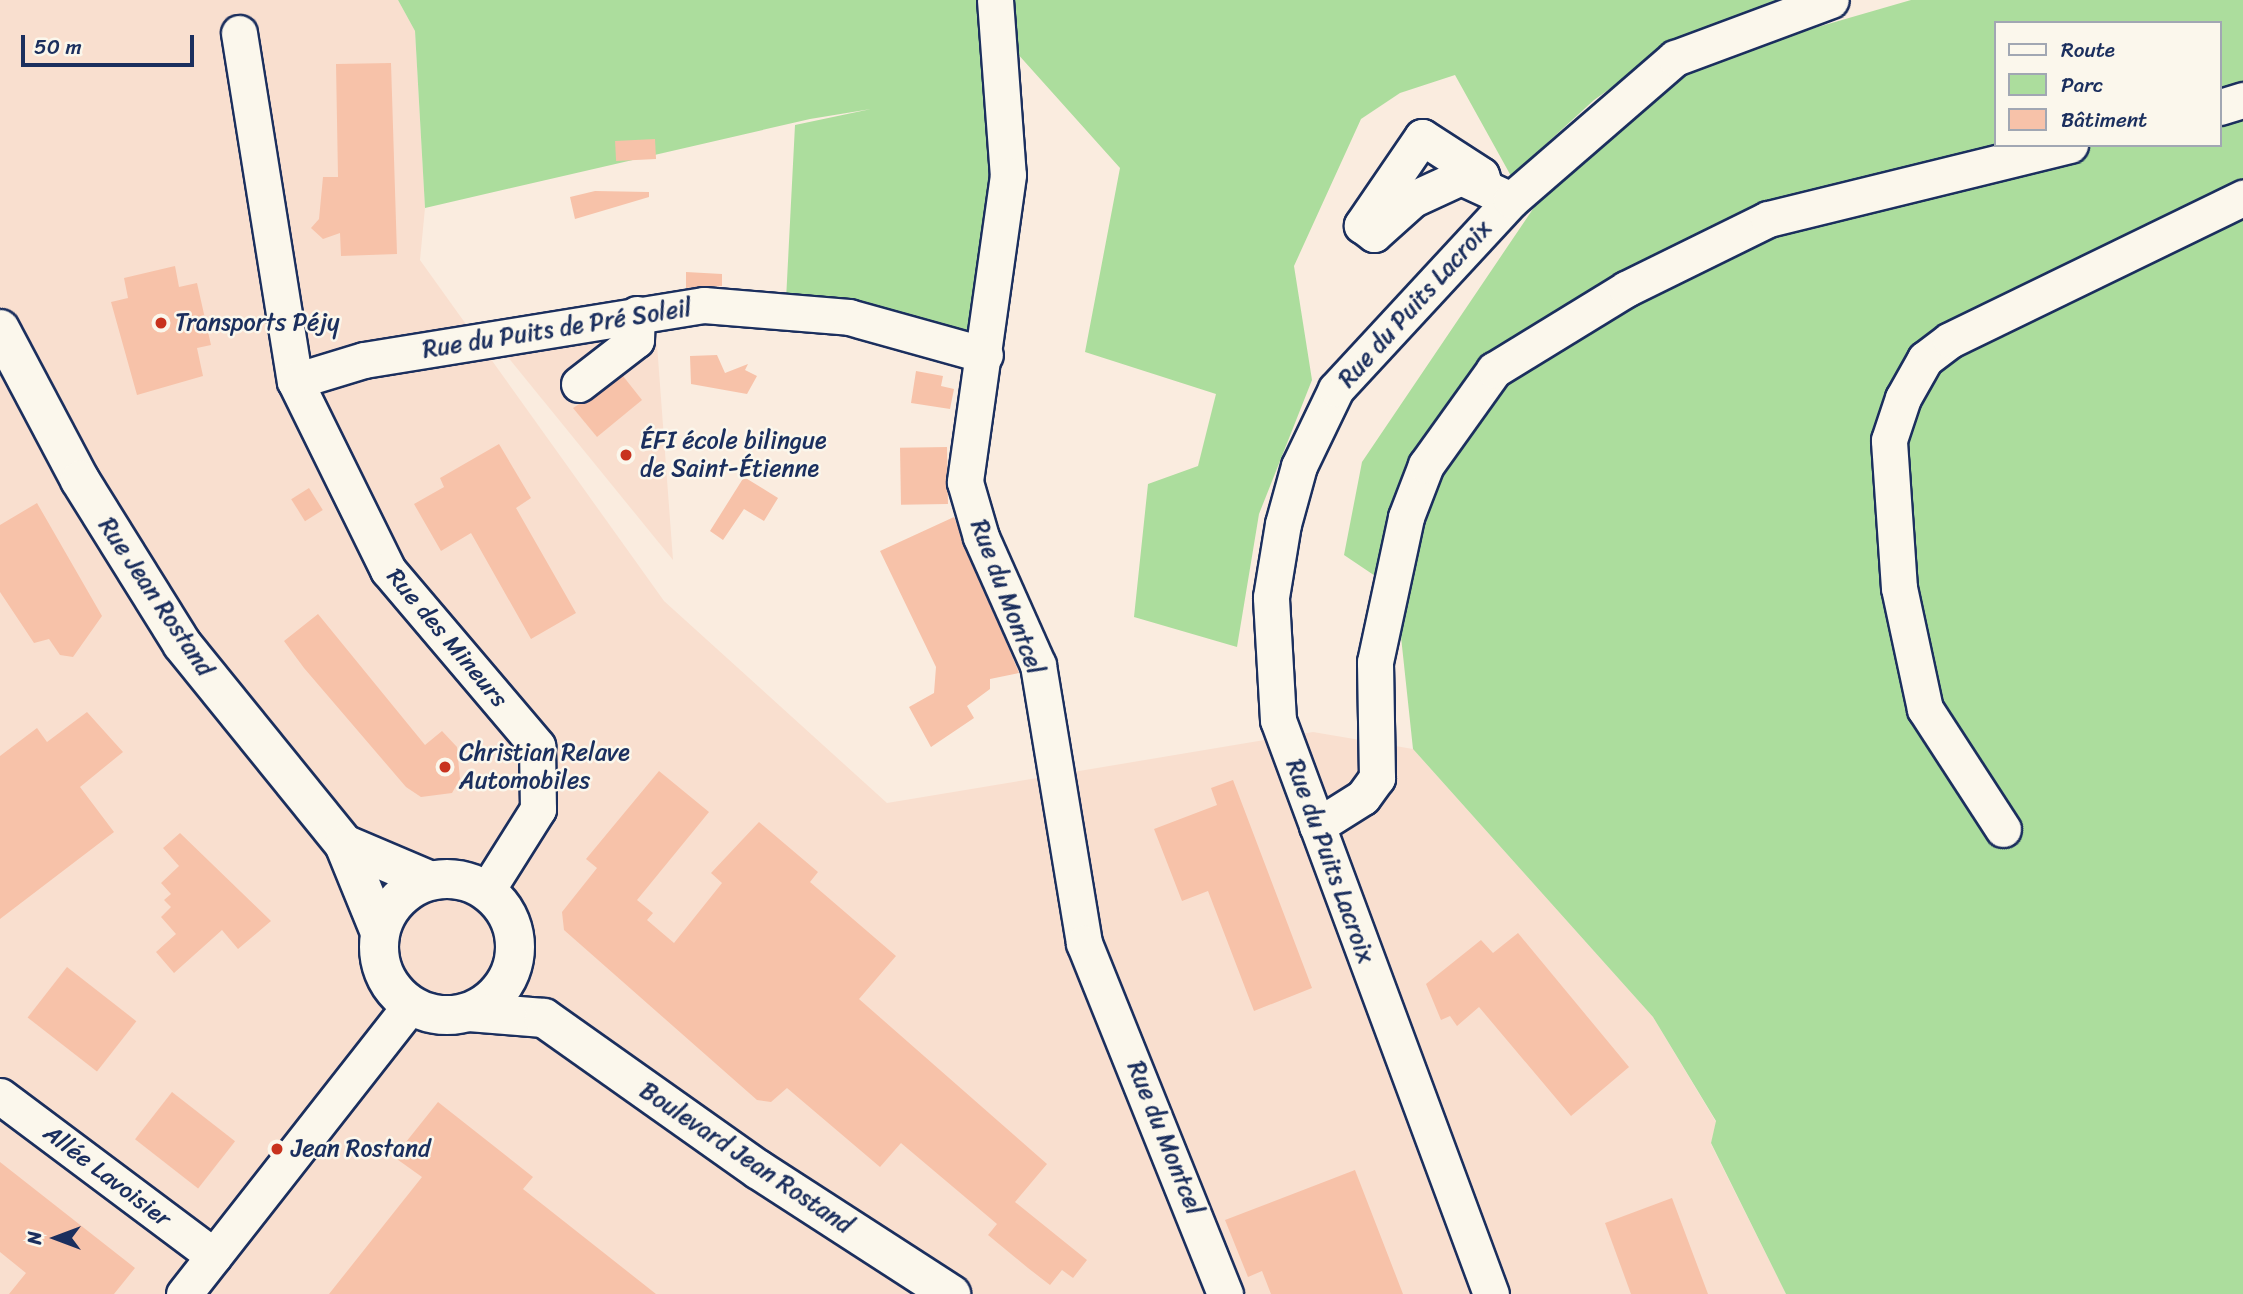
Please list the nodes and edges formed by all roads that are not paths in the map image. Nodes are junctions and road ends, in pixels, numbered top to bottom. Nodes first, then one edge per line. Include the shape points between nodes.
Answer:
1 (995, 0) edge
2 (1831, 0) edge
3 (239, 33) dead end
4 (2243, 100) edge
5 (2222, 106) edge
6 (2062, 147) edge
7 (2243, 198) edge
8 (637, 314) junction
9 (0, 329) edge
10 (985, 355) junction
11 (295, 381) junction
12 (579, 384) dead end
13 (1317, 826) junction
14 (2003, 829) dead end
15 (344, 844) junction
16 (429, 880) junction
17 (486, 890) junction
18 (380, 932) junction
19 (514, 961) junction
20 (411, 1005) junction
21 (469, 1012) junction
22 (544, 1018) junction
23 (0, 1096) edge
24 (214, 1256) junction
25 (184, 1294) edge
26 (951, 1294) edge
27 (1225, 1294) edge
28 (1491, 1294) edge

1 - 10 street, Rue du Montcel via 1008,175
2 - 13 street, Rue du Puits Lacroix via 1675,58 1497,192 1336,388 1299,466 1271,597 1278,720
3 - 11 street, Rue des Mineurs
4 - 5 street
6 - 13 street via 1768,219 1626,289 1494,370 1426,465 1406,517 1375,662 1377,778 1363,797
7 - 14 street via 1951,340 1925,359 1903,398 1889,440 1897,561 1925,709
8 - 10 street, Rue du Puits de Pré Soleil via 704,305 849,317
8 - 11 street, Rue du Puits de Pré Soleil via 364,360
8 - 12 street via 636,340
9 - 15 main road, Rue Jean Rostand via 80,480 182,644
10 - 27 street, Rue du Montcel via 965,482 981,537 1038,665 1084,943
11 - 17 street, Rue des Mineurs via 388,570 537,746 538,809
13 - 28 street, Rue du Puits Lacroix
15 - 16 main road
15 - 18 main road
16 - 17 main road via 449,878
16 - 18 main road via 398,899
17 - 19 main road via 511,921
18 - 20 main road via 384,973
19 - 21 main road via 498,992
19 - 22 main road
20 - 21 main road via 449,1015
20 - 24 street
21 - 22 main road
22 - 26 main road, Boulevard Jean Rostand via 759,1170
23 - 24 street, Allée Lavoisier
24 - 25 street

